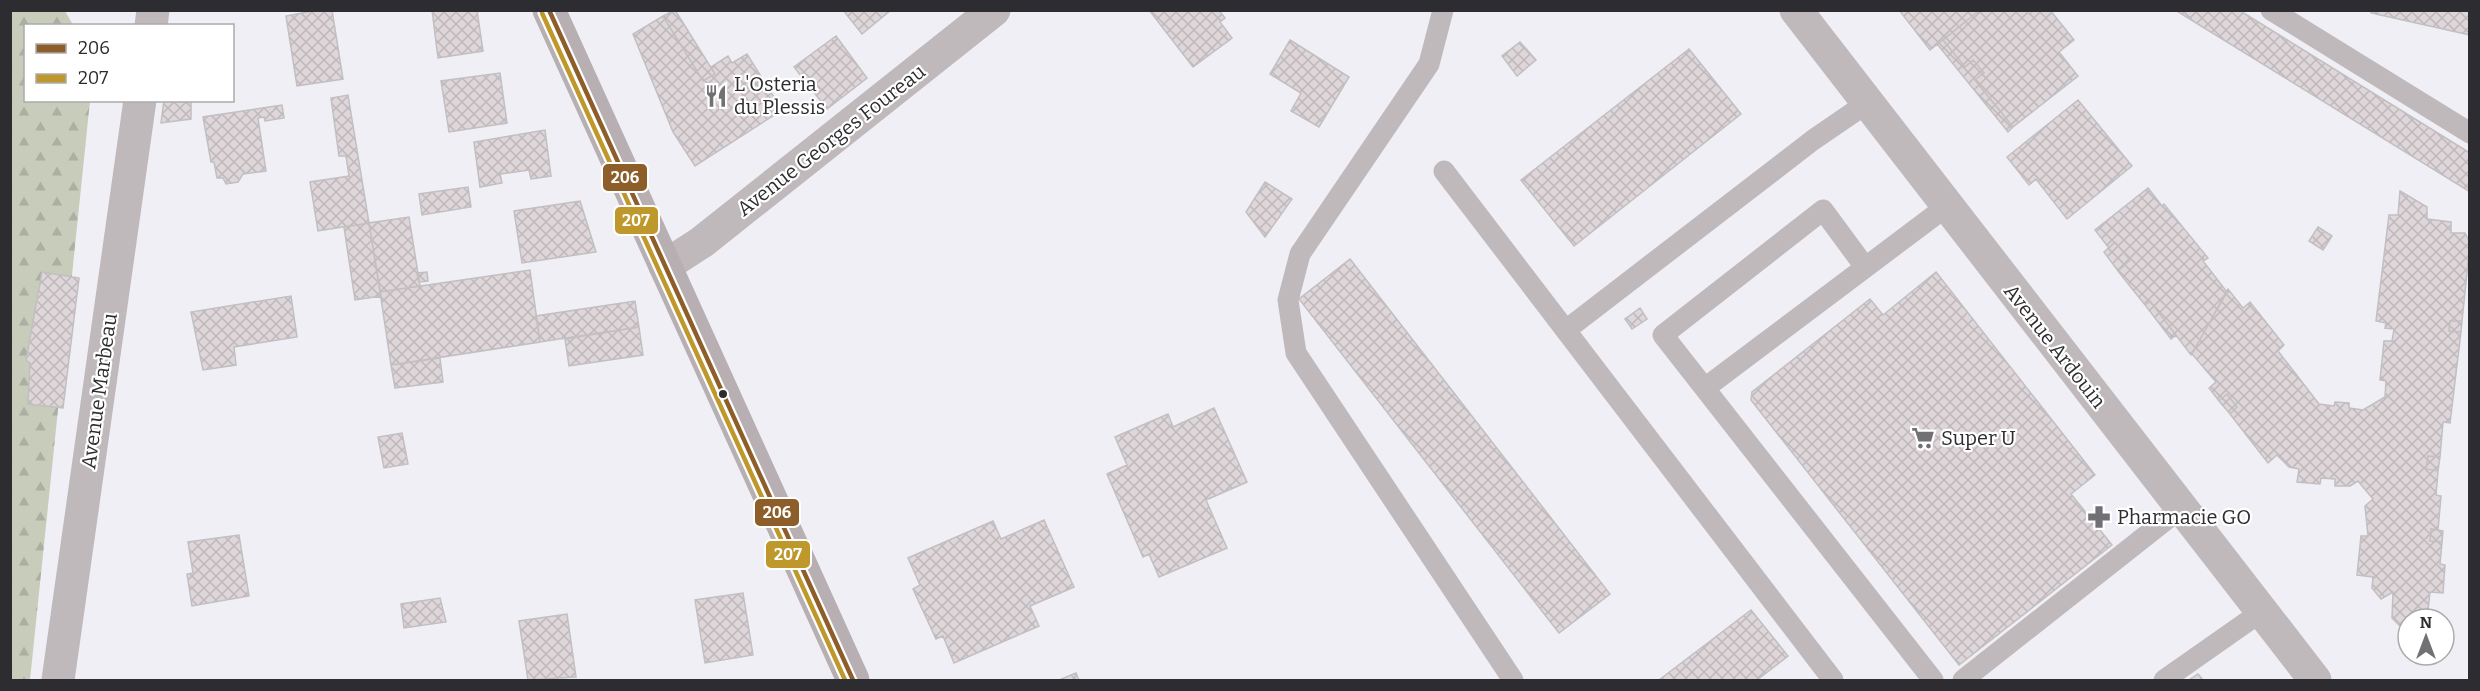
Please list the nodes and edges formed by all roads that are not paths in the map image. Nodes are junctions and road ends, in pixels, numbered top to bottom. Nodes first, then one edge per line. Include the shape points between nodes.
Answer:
1 (549, 10) edge
2 (994, 10) edge
3 (1443, 10) edge
4 (1796, 10) edge
5 (2271, 10) edge
6 (140, 102) edge
7 (1867, 103) junction
8 (2469, 133) edge
9 (1444, 171) dead end
10 (1947, 206) junction
11 (665, 266) junction
12 (1865, 267) junction
13 (1566, 330) junction
14 (1705, 388) junction
15 (2181, 508) junction
16 (2260, 612) junction
17 (58, 681) edge
18 (853, 681) edge
19 (1513, 681) edge
20 (1833, 681) edge
21 (1933, 681) edge
22 (1963, 681) edge
23 (2164, 681) edge
24 (2315, 681) edge

1 - 11 main road
2 - 11 street, Avenue Georges Foureau via 702,242
3 - 19 lane via 1429,64 1299,254 1288,300 1296,353
4 - 7 street, Avenue Ardouin
5 - 8 lane
6 - 17 street, Avenue Marbeau
7 - 10 street, Avenue Ardouin
7 - 13 lane
9 - 13 lane
10 - 12 lane
10 - 15 street, Avenue Ardouin
11 - 18 main road
12 - 14 lane
12 - 14 lane via 1822,210 1663,335
13 - 20 lane
14 - 21 lane
15 - 16 street, Avenue Ardouin
15 - 22 lane
16 - 23 lane
16 - 24 street, Avenue Ardouin

